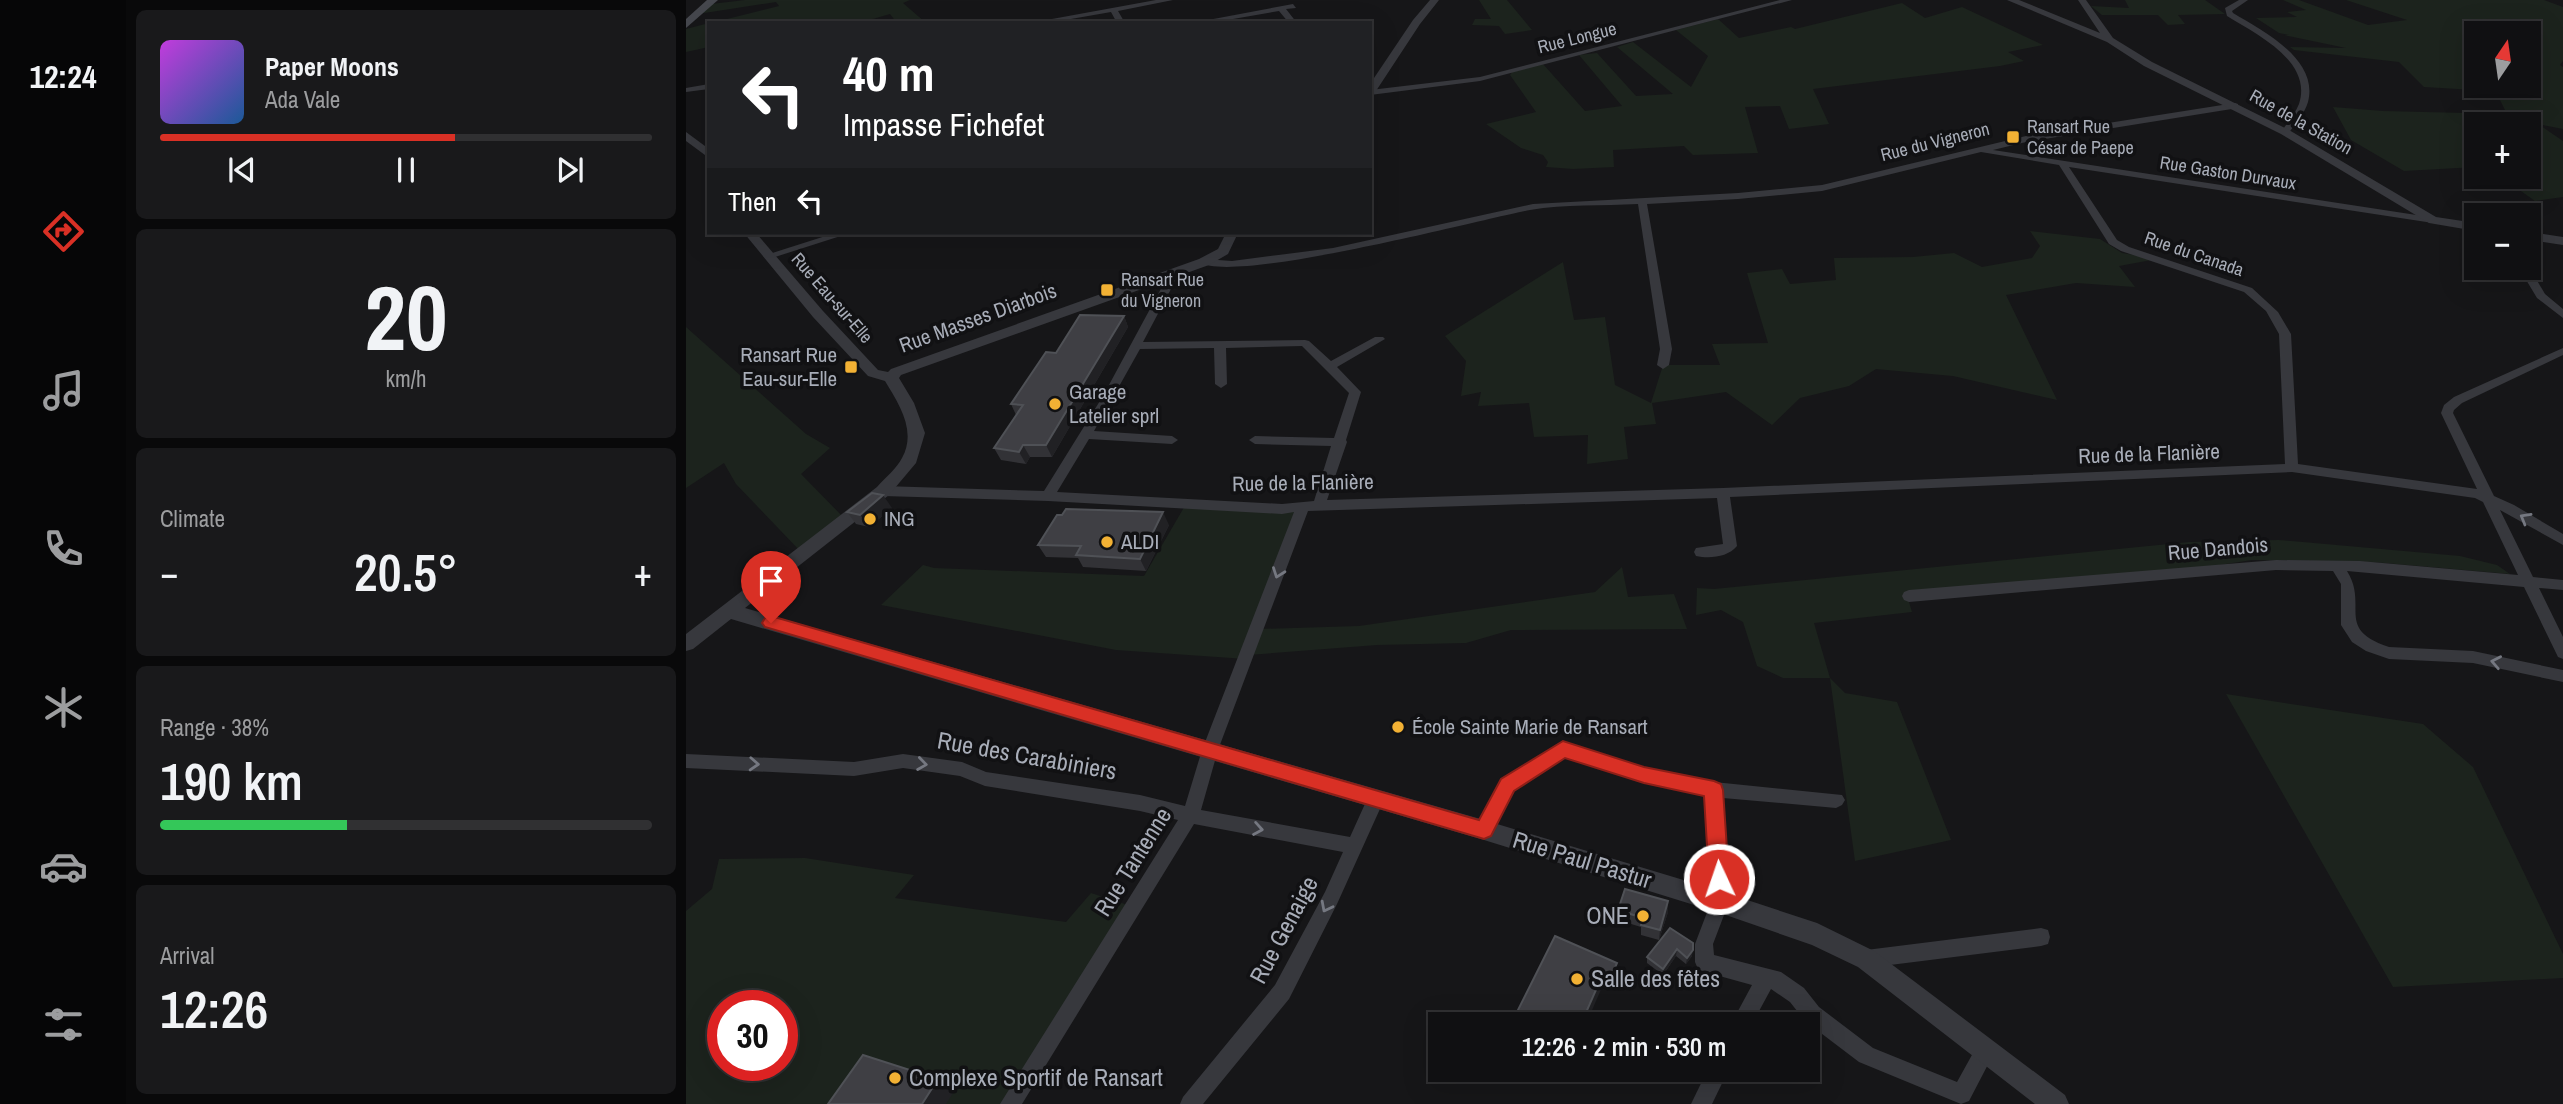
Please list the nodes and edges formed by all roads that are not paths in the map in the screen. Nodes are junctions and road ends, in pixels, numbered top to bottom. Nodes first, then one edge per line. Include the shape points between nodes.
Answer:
1 (713, 0) edge
2 (1169, 0) edge
3 (1435, 0) edge
4 (1788, 0) edge
5 (2011, 0) edge
6 (2082, 0) edge
7 (2244, 0) edge
8 (1293, 6) dead end
9 (1281, 8) junction
10 (1114, 10) junction
11 (1046, 21) edge
12 (1120, 21) edge
13 (1207, 21) edge
14 (1291, 21) edge
15 (686, 25) edge
16 (2110, 40) junction
17 (707, 86) edge
18 (686, 90) edge
19 (1372, 90) edge
20 (1372, 93) edge
21 (2235, 106) junction
22 (2285, 132) junction
23 (686, 135) edge
24 (1976, 150) junction
25 (707, 153) edge
26 (2063, 164) junction
27 (1642, 201) junction
28 (2433, 220) junction
29 (2464, 225) edge
30 (752, 235) edge
31 (838, 235) edge
32 (1231, 235) edge
33 (2541, 238) edge
34 (2563, 241) edge
35 (771, 255) junction
36 (1204, 262) junction
37 (1175, 272) junction
38 (2532, 280) edge
39 (2563, 315) edge
40 (1379, 339) dead end
41 (1135, 346) junction
42 (1220, 346) junction
43 (2563, 351) edge
44 (1663, 365) dead end
45 (1330, 366) junction
46 (891, 377) junction
47 (1221, 384) dead end
48 (1085, 435) junction
49 (1172, 440) dead end
50 (1255, 440) dead end
51 (1341, 442) junction
52 (2292, 468) junction
53 (883, 491) junction
54 (1724, 493) junction
55 (1048, 496) junction
56 (2487, 497) junction
57 (1319, 505) junction
58 (1301, 509) junction
59 (2563, 540) edge
60 (1701, 552) dead end
61 (2337, 566) junction
62 (2530, 582) junction
63 (2563, 585) edge
64 (1909, 596) dead end
65 (729, 611) junction
66 (686, 644) edge
67 (2563, 653) edge
68 (2563, 676) edge
69 (1210, 750) junction
70 (686, 761) edge
71 (1714, 790) junction
72 (1375, 800) junction
73 (1836, 800) dead end
74 (1191, 814) junction
75 (1484, 830) junction
76 (1355, 846) junction
77 (1720, 902) junction
78 (2041, 937) dead end
79 (1866, 959) junction
80 (1766, 979) junction
81 (1748, 1012) edge
82 (1985, 1051) junction
83 (1712, 1082) edge
84 (1010, 1104) edge
85 (1191, 1104) edge
86 (1701, 1104) edge
87 (2056, 1104) edge

1 - 15 main road
2 - 10 street
3 - 19 street
4 - 20 street, Rue Longue via 1480,79
5 - 16 street
6 - 16 street
7 - 22 street via 2228,10 2289,54 2306,82 2304,103
8 - 9 street
9 - 13 street
9 - 14 street
10 - 11 street
10 - 12 street
16 - 21 street, Rue de la Station
17 - 18 street
21 - 22 street, Rue de la Station
21 - 24 street, Rue du Vigneron
22 - 28 street, Rue de la Station
23 - 25 street
24 - 26 street, Rue Gaston Durvaux
24 - 27 street, Rue du Vigneron via 1822,188
26 - 28 street, Rue Gaston Durvaux
26 - 52 street, Rue du Canada via 2113,242 2248,290 2278,316 2286,334
27 - 36 street, Rue du Vigneron via 1533,207 1332,251 1232,264
27 - 44 street via 1666,349
28 - 29 street, Rue de la Station
30 - 35 street, Rue Eau-sur-Elle
31 - 35 street
32 - 36 street via 1223,251
33 - 34 street
35 - 46 street, Rue Eau-sur-Elle via 873,373
36 - 37 street, Rue Masses Diarbois
37 - 41 street
37 - 46 street, Rue Masses Diarbois
38 - 39 street
40 - 45 street
41 - 42 street
41 - 48 street
42 - 45 street via 1305,343
42 - 47 street
43 - 56 street via 2448,408
45 - 51 street via 1355,392
46 - 53 street, Rue Masses Diarbois via 917,433 910,459
48 - 49 street
48 - 55 street
50 - 51 street
51 - 57 street
52 - 54 street, Rue de la Flanière
52 - 56 street, Rue de la Flanière
53 - 55 street, Rue de la Flanière
53 - 65 street, Rue Masses Diarbois
54 - 57 street, Rue de la Flanière
54 - 60 street via 1730,545
55 - 58 street, Rue de la Flanière
59 -> 56 street, Rue de la Flanière
56 - 62 street
57 - 58 street, Rue de la Flanière
58 -> 69 street, Rue Tantenne
61 - 62 street, Rue Dandois
61 - 64 street, Rue Dandois via 2276,565
68 -> 61 street via 2473,657 2389,653 2371,647 2348,625 2348,584
62 - 63 street, Rue Dandois
62 - 67 street
65 - 66 street, Rue Masses Diarbois
65 - 69 street, Rue Paul Pastur
69 - 72 street, Rue Paul Pastur
69 - 74 street, Rue Tantenne
70 -> 74 street, Rue des Carabiniers via 854,769 904,761
71 - 73 street
71 - 75 street via 1644,775 1563,749 1508,785
71 - 77 street
72 - 75 street, Rue Paul Pastur
72 - 76 street, Rue Genaige
74 -> 76 street, Rue des Carabiniers
74 - 84 street, Rue Tantenne
75 - 77 street, Rue Paul Pastur
76 -> 85 street, Rue Genaige via 1282,992
77 - 79 street, Rue Paul Pastur via 1817,935
77 - 80 street via 1704,944 1705,962
78 - 79 street
79 - 82 street, Rue Paul Pastur
80 - 81 street
80 - 82 street via 1774,979 1797,995 1812,1014 1866,1055 1962,1094
82 - 87 street, Rue Paul Pastur
83 - 86 street

